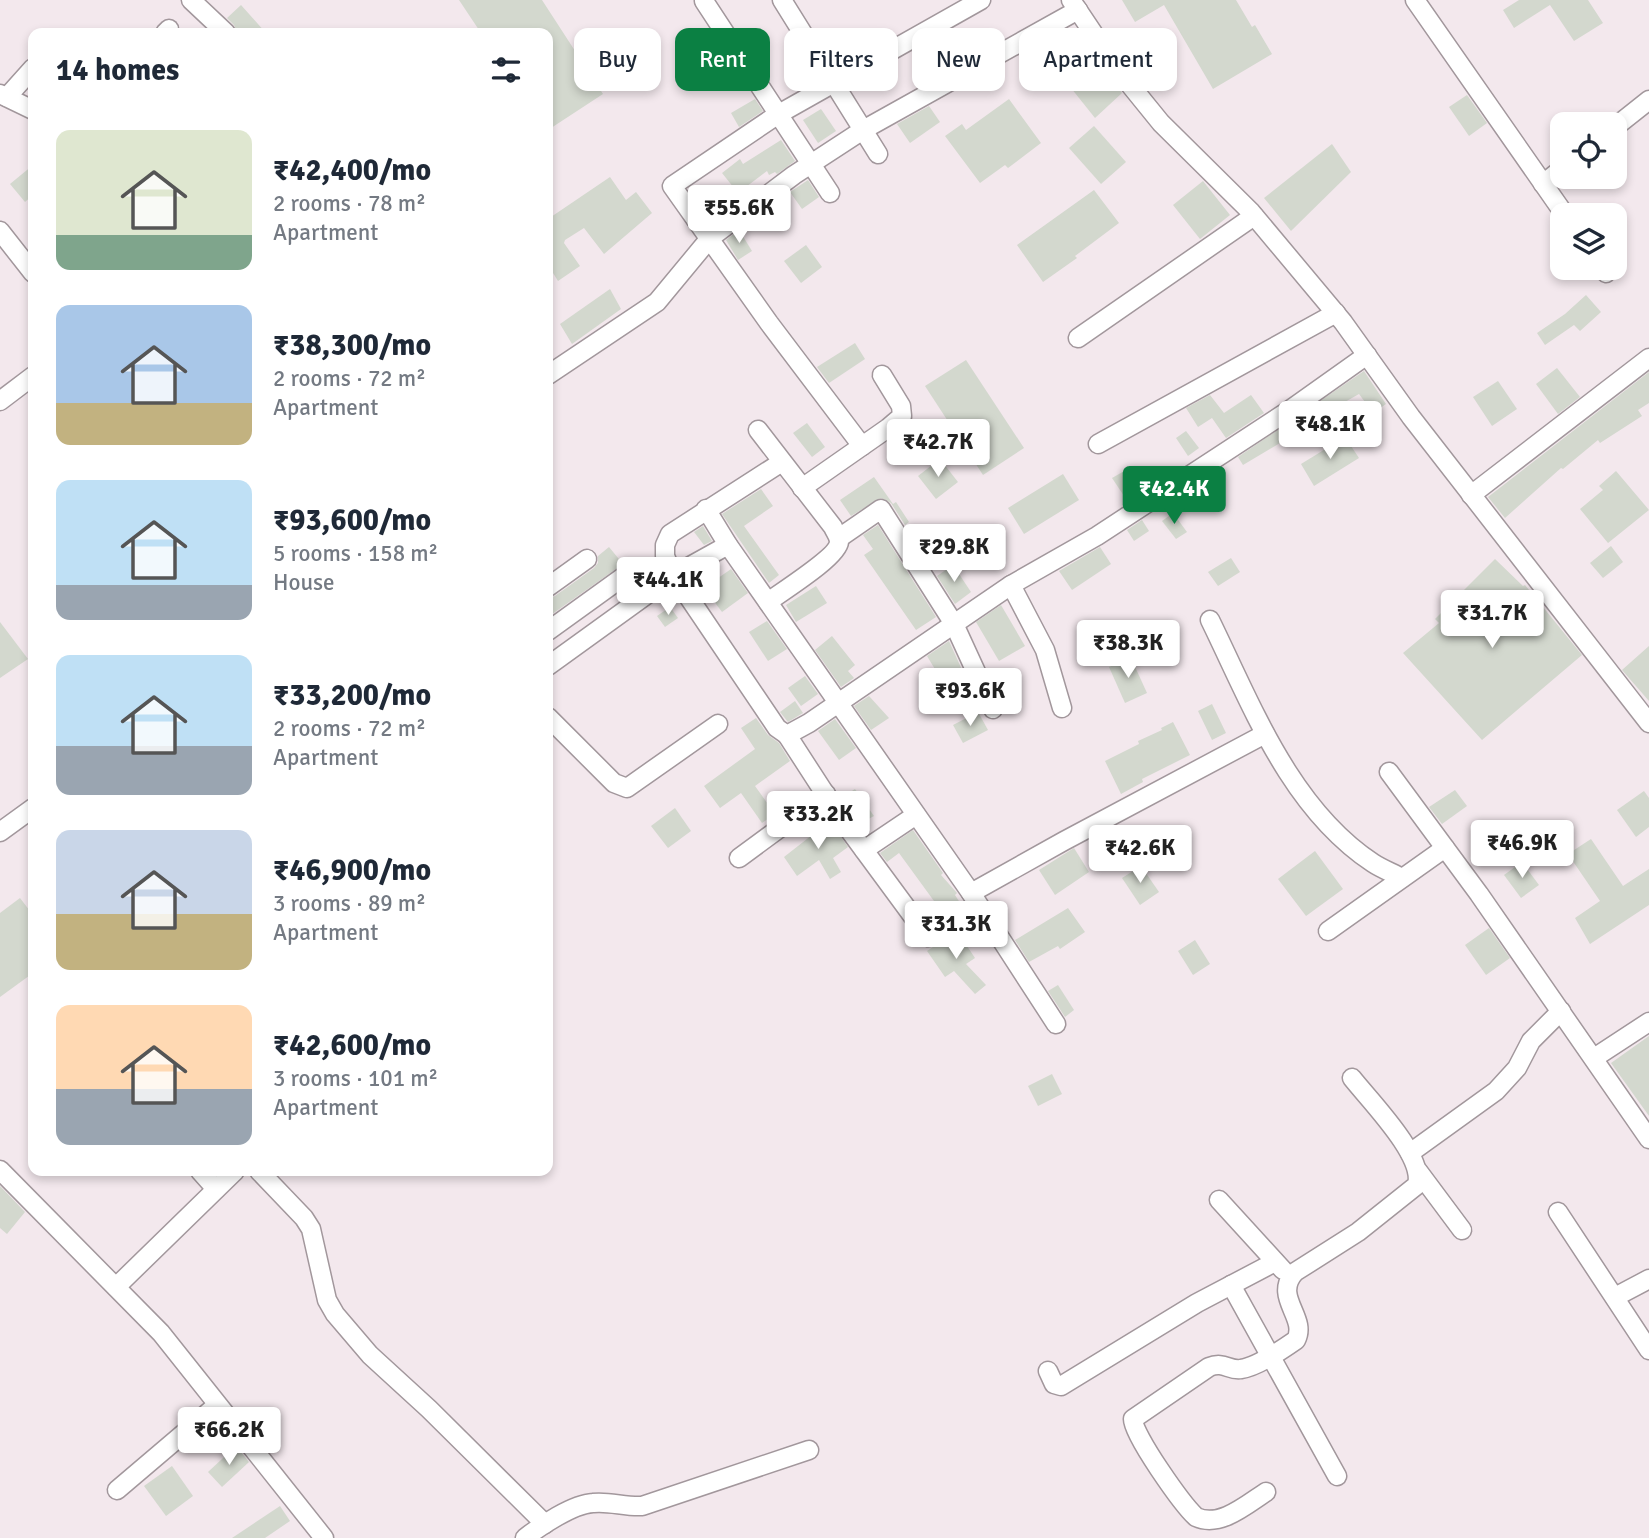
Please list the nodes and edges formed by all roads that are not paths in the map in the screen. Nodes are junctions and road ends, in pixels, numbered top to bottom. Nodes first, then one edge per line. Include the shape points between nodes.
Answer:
1 (191, 0) edge
2 (782, 0) edge
3 (981, 0) edge
4 (1415, 0) edge
5 (704, 1) edge
6 (1075, 5) edge
7 (221, 28) edge
8 (800, 28) edge
9 (898, 47) edge
10 (28, 72) edge
11 (820, 91) edge
12 (839, 91) edge
13 (3, 95) edge
14 (1649, 100) edge
15 (28, 108) edge
16 (777, 115) junction
17 (1627, 117) edge
18 (863, 130) junction
19 (878, 154) dead end
20 (810, 164) junction
21 (1550, 178) edge
22 (1543, 184) junction
23 (830, 193) dead end
24 (1556, 203) edge
25 (1254, 216) junction
26 (0, 231) edge
27 (710, 238) junction
28 (28, 267) edge
29 (1336, 313) junction
30 (1078, 338) dead end
31 (1367, 355) junction
32 (1649, 358) edge
33 (553, 371) edge
34 (881, 375) dead end
35 (28, 380) edge
36 (0, 401) edge
37 (758, 430) dead end
38 (1098, 444) dead end
39 (862, 446) junction
40 (782, 461) junction
41 (802, 488) junction
42 (1471, 495) junction
43 (706, 509) junction
44 (839, 538) junction
45 (728, 545) junction
46 (587, 559) dead end
47 (627, 574) dead end
48 (674, 575) junction
49 (553, 583) edge
50 (1011, 585) junction
51 (768, 601) junction
52 (1210, 620) dead end
53 (954, 624) junction
54 (553, 627) edge
55 (553, 662) edge
56 (839, 702) junction
57 (1062, 708) dead end
58 (993, 709) dead end
59 (1648, 720) edge
60 (553, 722) edge
61 (718, 724) dead end
62 (1265, 734) junction
63 (788, 736) junction
64 (1388, 772) dead end
65 (826, 794) junction
66 (28, 812) edge
67 (916, 814) junction
68 (0, 832) edge
69 (1445, 848) junction
70 (864, 849) junction
71 (739, 858) dead end
72 (1402, 878) junction
73 (971, 893) junction
74 (1328, 931) dead end
75 (928, 937) dead end
76 (1560, 1011) junction
77 (1649, 1022) edge
78 (1056, 1024) dead end
79 (1594, 1058) junction
80 (1352, 1078) dead end
81 (1649, 1139) edge
82 (1410, 1153) junction
83 (0, 1170) edge
84 (1418, 1171) junction
85 (204, 1176) edge
86 (230, 1176) edge
87 (264, 1176) edge
88 (216, 1189) junction
89 (1219, 1200) dead end
90 (1558, 1212) dead end
91 (1462, 1230) dead end
92 (1275, 1262) junction
93 (1290, 1277) junction
94 (1649, 1279) edge
95 (1231, 1285) junction
96 (116, 1287) junction
97 (1615, 1297) junction
98 (1649, 1350) edge
99 (1271, 1356) junction
100 (1048, 1371) dead end
101 (217, 1405) junction
102 (809, 1450) dead end
103 (1338, 1476) dead end
104 (117, 1490) dead end
105 (1266, 1492) dead end
106 (545, 1524) junction
107 (324, 1538) edge
108 (525, 1538) edge

1 - 7 street
2 - 8 street
3 - 9 street
4 - 22 street
5 - 16 street
6 - 18 street
6 - 25 street via 1118,70 1161,123
10 - 13 street
11 - 16 street
12 - 18 street
13 - 15 street
14 - 17 street
16 - 20 street
16 - 27 street via 672,186
18 - 19 street
18 - 20 street
20 - 23 street
20 - 27 street
21 - 22 street
22 - 24 street
25 - 29 street
25 - 30 street
26 - 28 street
27 - 33 street via 657,302
27 - 39 street
29 - 31 street
29 - 38 street
31 - 42 street
31 - 50 street via 1097,536
32 - 42 street
34 - 39 street via 901,406 902,416
35 - 36 street
37 - 40 street
39 - 41 street
40 - 41 street
40 - 43 street
41 - 44 street
42 - 59 street
43 - 45 street
43 - 48 street via 670,534 665,556
44 - 51 street via 830,556
44 - 53 street via 880,509
45 - 48 street
45 - 51 street
46 - 49 street
47 - 54 street
48 - 55 street
48 - 63 street via 777,728
50 - 53 street
50 - 57 street via 1045,650
51 - 56 street
52 - 62 street
53 - 56 street
53 - 58 street
56 - 63 street
56 - 67 street
60 - 61 street via 614,783 627,788
62 - 72 street via 1323,819 1374,863
62 - 73 street
63 - 65 street
64 - 69 street
65 - 70 street
65 - 71 street
66 - 68 street
67 - 70 street
67 - 73 street
69 - 72 street
69 - 76 street
70 - 75 street
72 - 74 street
73 - 78 street
76 - 79 street
76 - 82 street via 1531,1041 1502,1086
77 - 79 street
79 - 81 street
80 - 82 street
82 - 84 street
83 - 96 street
84 - 91 street
84 - 93 street via 1417,1185 1411,1191
85 - 88 street
86 - 88 street
87 - 106 street via 311,1229 327,1300 342,1322 370,1355
88 - 96 street
89 - 92 street
90 - 97 street
92 - 93 street
92 - 95 street
93 - 99 street via 1287,1296 1299,1335
94 - 97 street
95 - 99 street
95 - 100 street via 1061,1386 1054,1384
96 - 101 street via 160,1332
97 - 98 street
99 - 103 street
99 - 105 street via 1241,1369 1220,1364 1209,1367 1136,1416 1133,1424 1157,1464 1203,1521 1216,1521
101 - 104 street
101 - 107 street
102 - 106 street via 642,1506 590,1503
106 - 108 street

